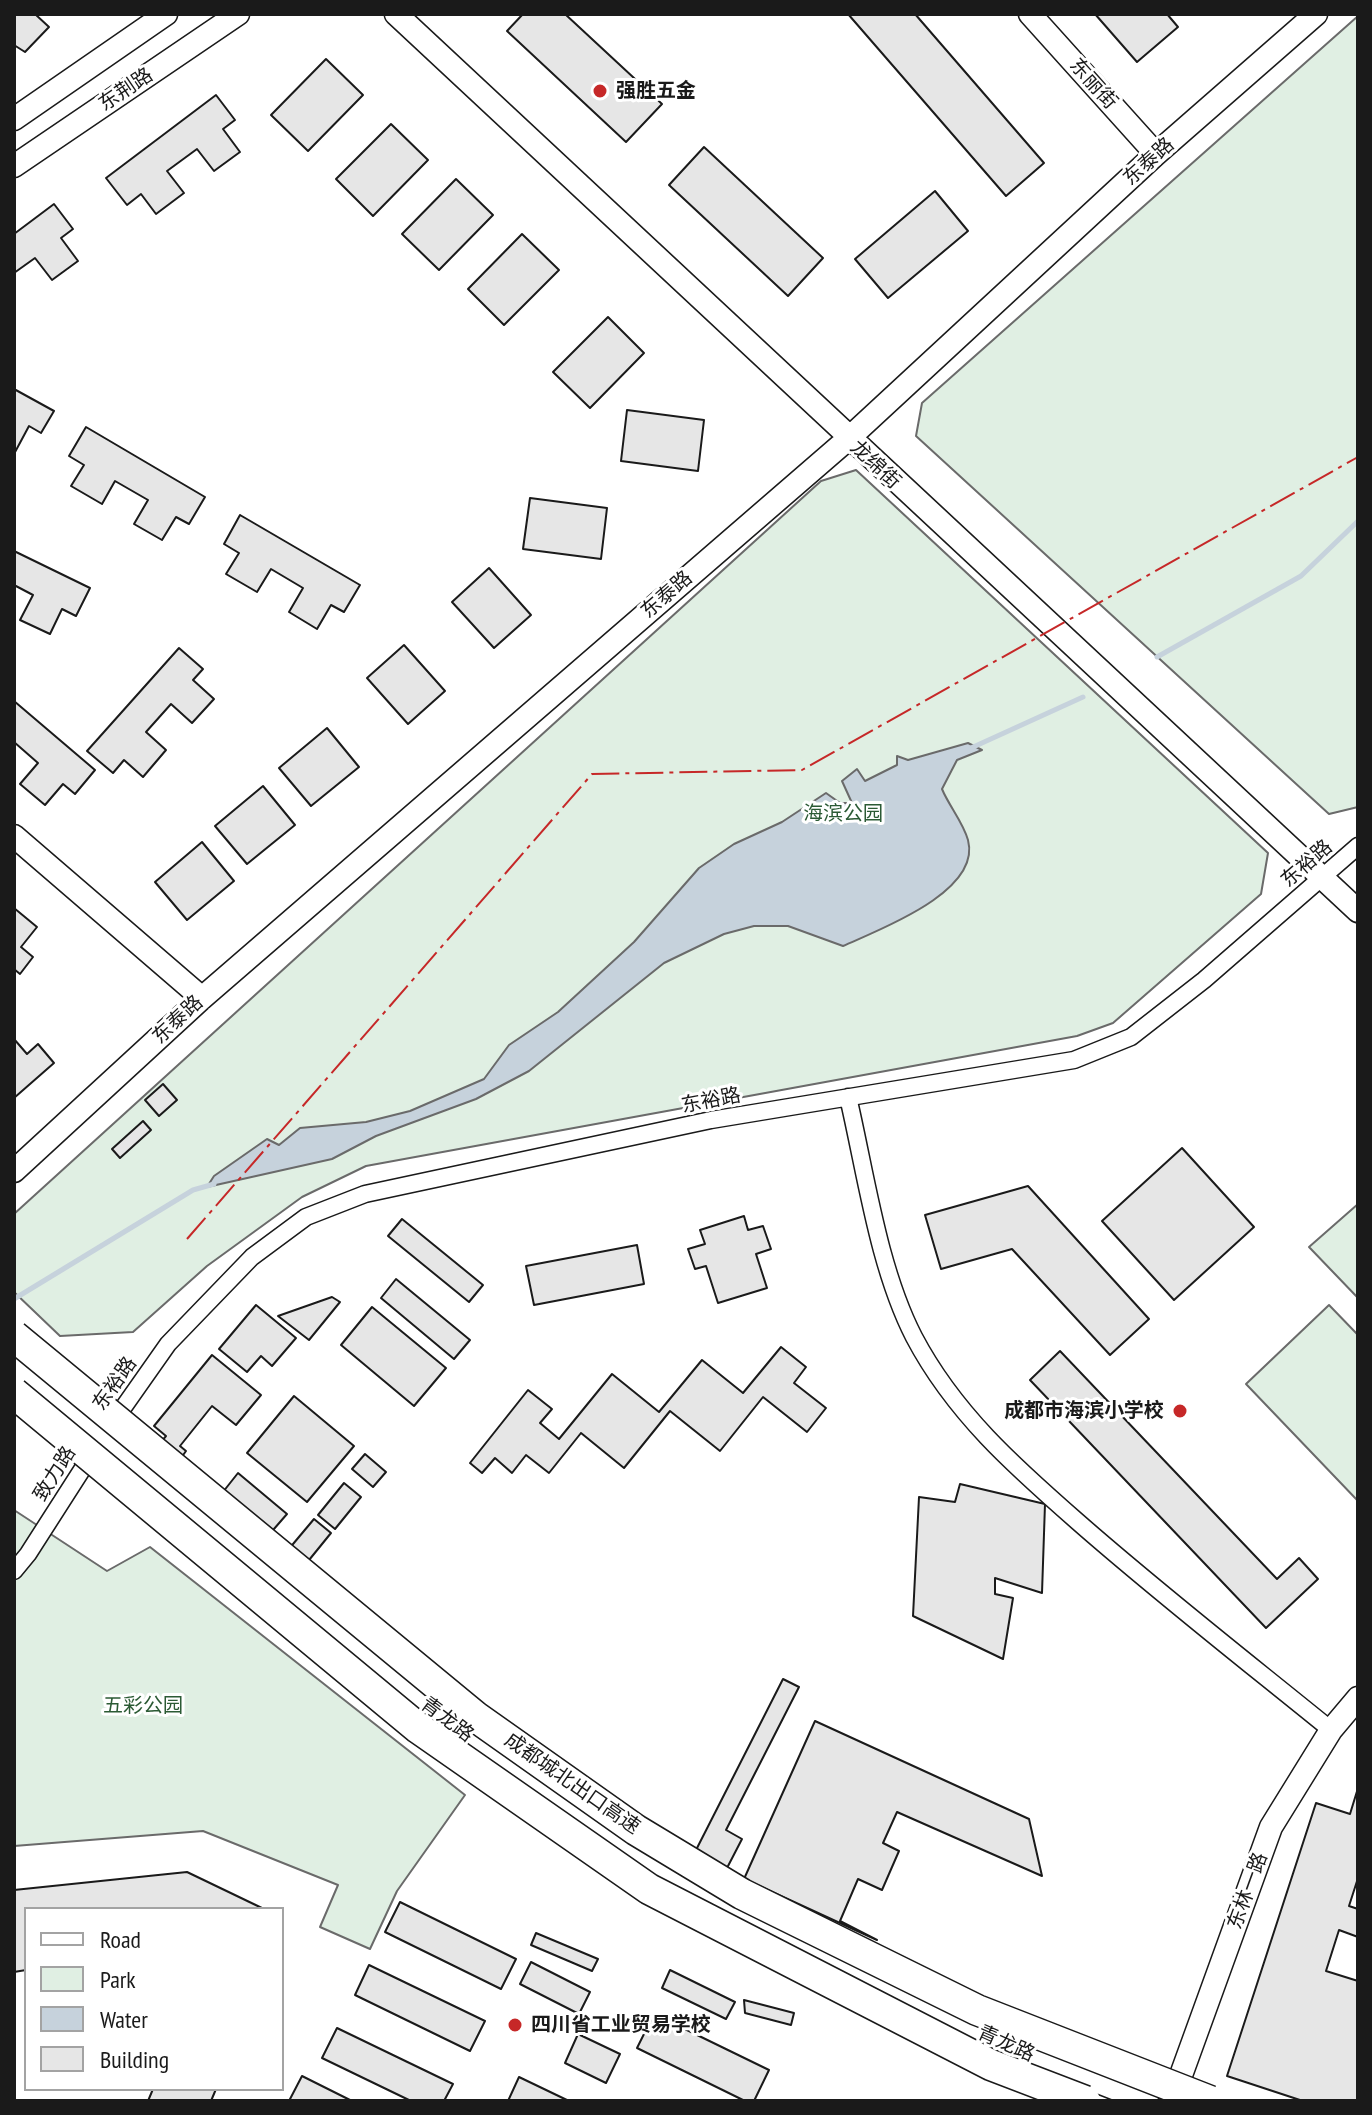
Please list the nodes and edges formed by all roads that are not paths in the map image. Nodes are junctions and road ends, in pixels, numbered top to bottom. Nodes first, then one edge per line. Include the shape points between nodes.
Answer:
1 (166, 14) edge
2 (238, 14) edge
3 (396, 14) edge
4 (1030, 14) edge
5 (1316, 14) edge
6 (14, 119) edge
7 (1156, 154) junction
8 (14, 166) edge
9 (848, 439) junction
10 (14, 836) edge
11 (1358, 846) edge
12 (1322, 878) junction
13 (1358, 911) edge
14 (202, 998) junction
15 (848, 1097) junction
16 (14, 1171) edge
17 (14, 1336) edge
18 (14, 1365) edge
19 (14, 1393) edge
20 (102, 1437) junction
21 (14, 1571) edge
22 (1358, 1698) edge
23 (1331, 1730) junction
24 (1085, 2101) edge
25 (1147, 2101) edge
26 (1172, 2101) edge
27 (1210, 2101) edge

1 - 6 street, 东荆路
2 - 8 street, 东荆路
3 - 9 street, 龙绵街
4 - 7 street, 东丽街
5 - 7 street, 东泰路
7 - 9 street, 东泰路
9 - 12 street, 龙绵街
9 - 14 street, 东泰路
10 - 14 street
11 - 12 street, 东裕路
12 - 13 street, 龙绵街
12 - 15 street, 东裕路 via 1131,1037 1074,1060
14 - 16 street, 东泰路
15 - 20 street, 东裕路 via 711,1120 365,1194 306,1217 252,1257 168,1344
15 - 23 street via 893,1284 913,1335 949,1396 993,1447 1124,1563
17 - 27 highway, 成都城北出口高速, bridge via 476,1717 636,1830 742,1894 977,2010
18 - 20 street, 青龙路
19 - 24 highway, 成都城北出口高速, bridge via 418,1728 649,1889 991,2065
20 - 21 street, 致力路
20 - 25 street, 青龙路 via 448,1723 645,1861 847,1970 1017,2050
22 - 23 street, 东林一路
23 - 26 street, 东林一路 via 1271,1827

